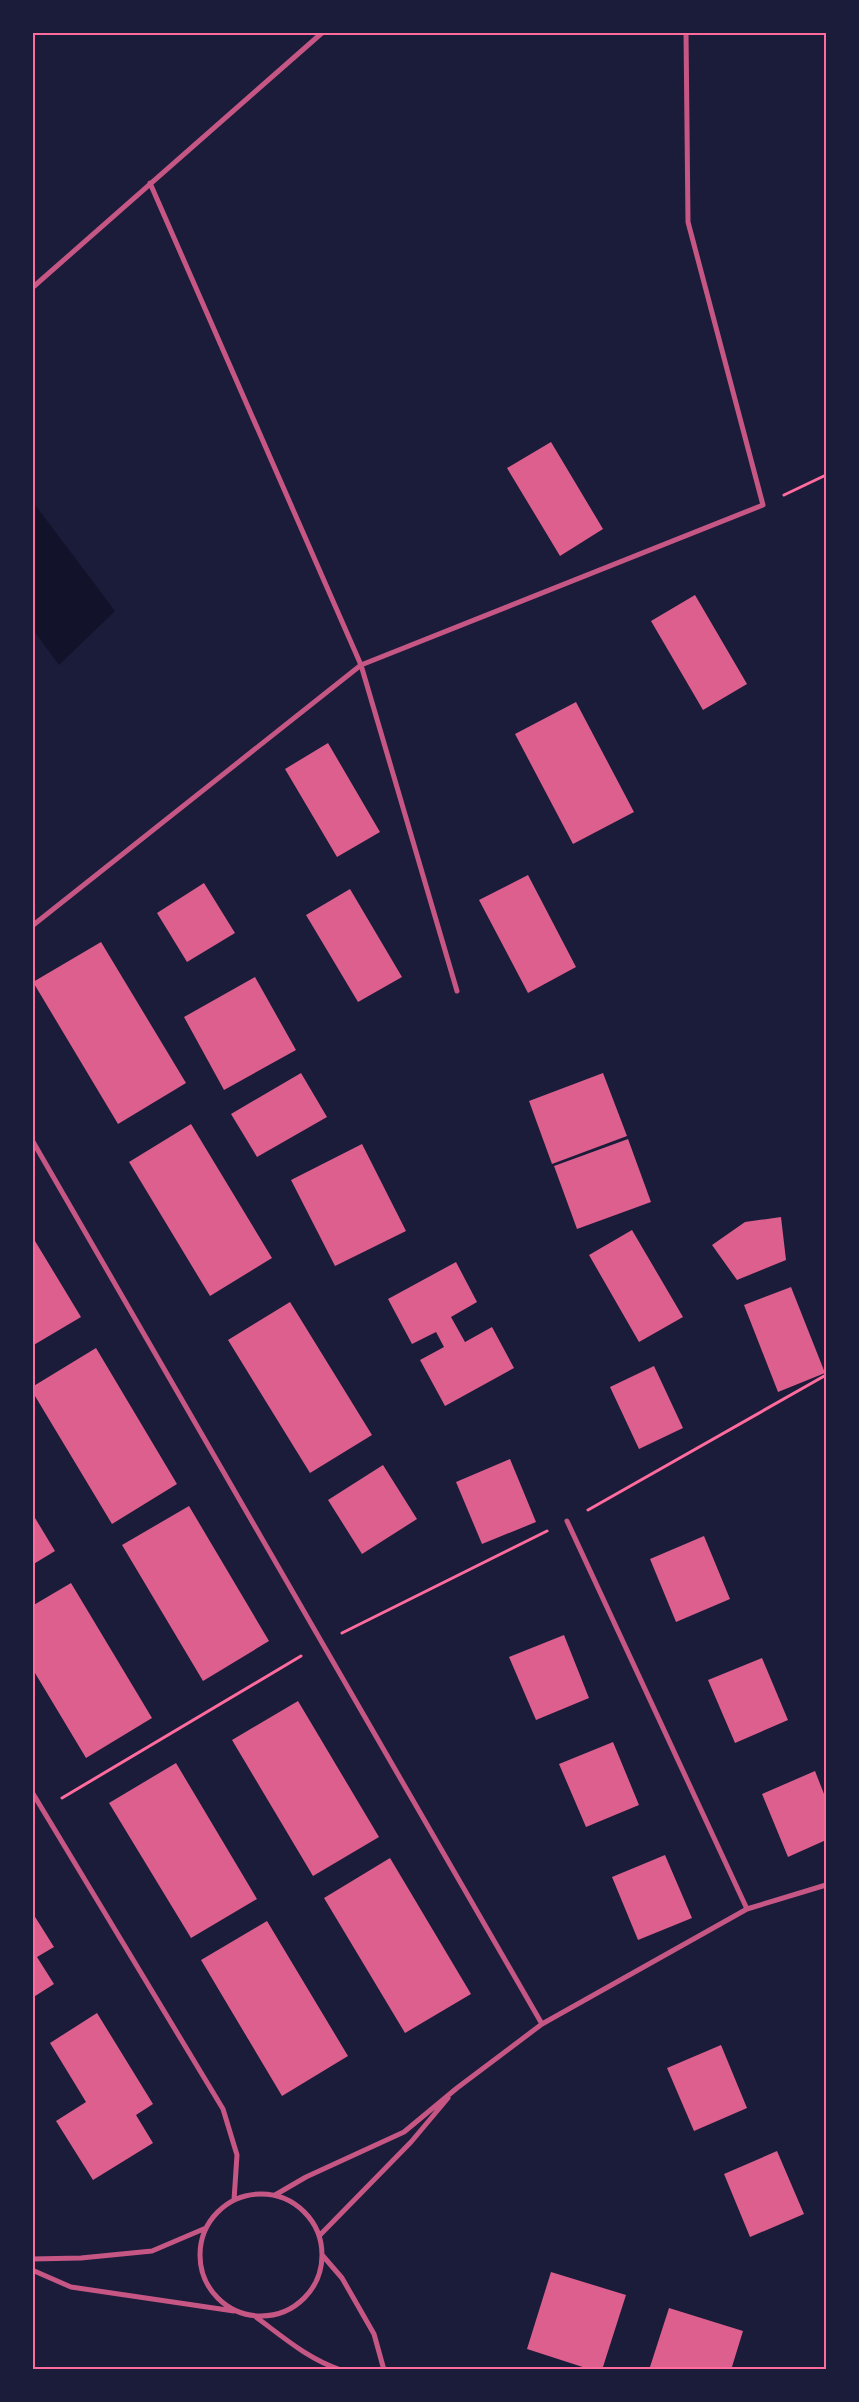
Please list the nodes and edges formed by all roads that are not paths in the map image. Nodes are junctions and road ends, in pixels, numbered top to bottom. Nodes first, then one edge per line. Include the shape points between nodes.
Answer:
1 (323, 32) edge
2 (686, 32) edge
3 (150, 183) junction
4 (32, 288) edge
5 (361, 665) junction
6 (32, 926) edge
7 (457, 991) dead end
8 (32, 1140) edge
9 (567, 1521) dead end
10 (32, 1792) edge
11 (826, 1885) edge
12 (747, 1909) junction
13 (542, 2024) junction
14 (457, 2088) junction
15 (275, 2195) junction
16 (234, 2200) junction
17 (206, 2228) junction
18 (320, 2235) junction
19 (323, 2256) junction
20 (32, 2259) edge
21 (32, 2270) edge
22 (237, 2311) junction
23 (256, 2316) junction
24 (340, 2370) edge
25 (384, 2370) edge

1 - 3 street
2 - 5 street via 688,222 763,505
3 - 4 street
3 - 5 street
5 - 6 street
5 - 7 street
8 - 13 street
9 - 12 street
10 - 16 street via 223,2110 237,2155
11 - 12 street
12 - 13 street
13 - 14 street
14 - 15 street via 404,2132 306,2177
14 - 18 street
15 - 16 street via 254,2194
15 - 18 street via 294,2203 310,2217
16 - 17 street via 218,2212
17 - 20 street via 152,2251
17 - 22 street via 200,2247 201,2266 208,2286 220,2301
18 - 19 street
19 - 23 street via 319,2276 309,2294 299,2303 276,2315
19 - 25 street via 342,2278 374,2334
21 - 22 street via 70,2287
22 - 23 street
23 - 24 street via 301,2351

